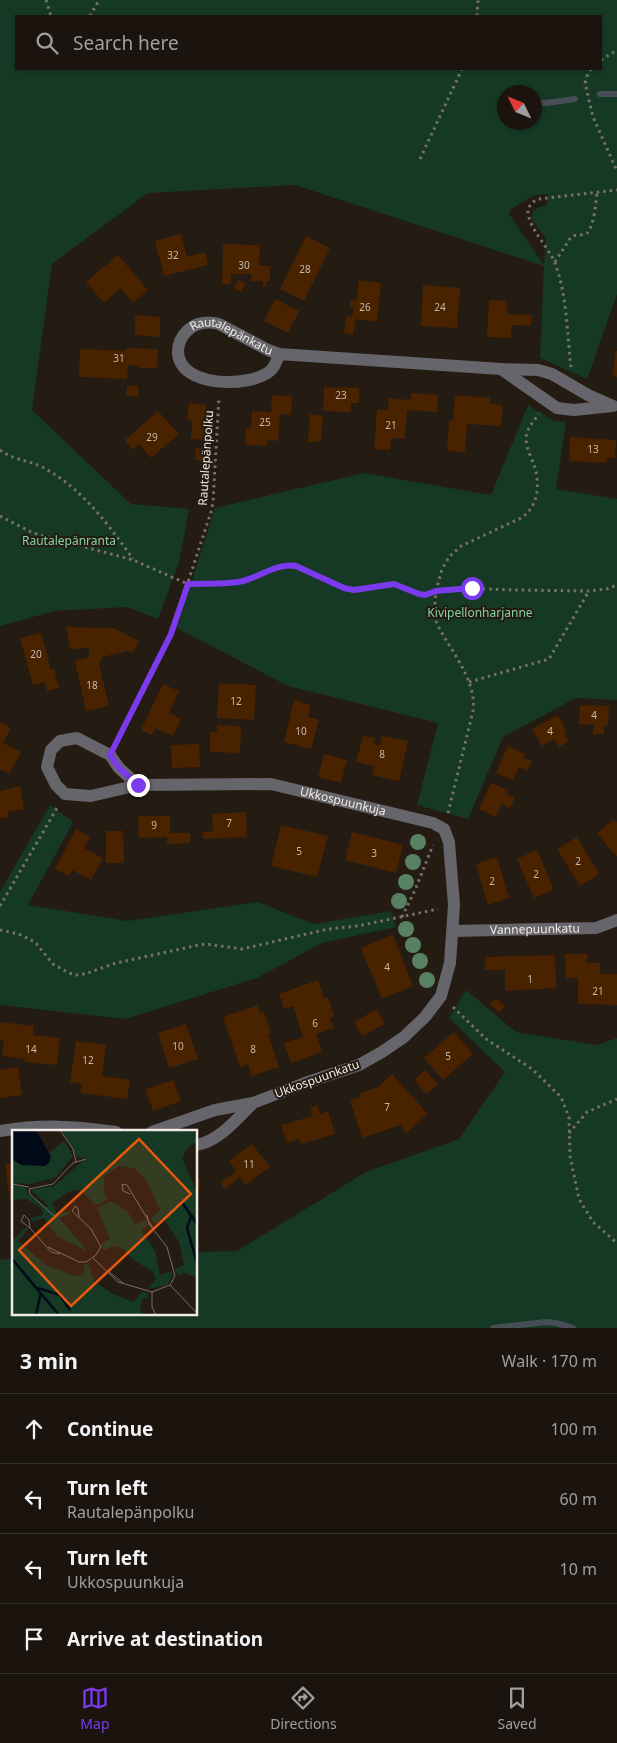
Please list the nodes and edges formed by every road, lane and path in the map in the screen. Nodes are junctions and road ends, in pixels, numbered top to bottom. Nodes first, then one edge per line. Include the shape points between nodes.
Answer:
1 (46, 0) edge
2 (99, 0) edge
3 (478, 0) edge
4 (51, 15) edge
5 (91, 15) edge
6 (477, 15) edge
7 (617, 50) edge
8 (602, 59) edge
9 (462, 70) edge
10 (590, 70) edge
11 (420, 160) dead end
12 (617, 171) edge
13 (617, 190) edge
14 (597, 192) junction
15 (555, 262) junction
16 (279, 354) junction
17 (501, 370) junction
18 (220, 381) junction
19 (567, 383) junction
20 (548, 403) junction
21 (615, 406) edge
22 (0, 450) edge
23 (0, 516) edge
24 (133, 560) junction
25 (188, 584) junction
26 (617, 586) edge
27 (436, 591) junction
28 (589, 591) junction
29 (469, 682) junction
30 (110, 755) junction
31 (138, 785) junction
32 (65, 794) junction
33 (444, 829) junction
34 (0, 906) edge
35 (454, 906) junction
36 (402, 917) junction
37 (617, 920) edge
38 (0, 930) edge
39 (453, 931) junction
40 (441, 996) junction
41 (617, 1099) edge
42 (253, 1103) junction
43 (102, 1130) edge
44 (158, 1130) edge
45 (0, 1131) edge
46 (569, 1134) junction
47 (198, 1145) edge
48 (617, 1242) edge

1 - 4 path
2 - 5 path
3 - 6 path
7 - 8 path
9 - 11 path
10 - 12 path via 585,83 593,117
13 - 14 path
14 - 15 path via 592,227 584,234 571,237
14 - 15 path via 538,199 530,204 529,219
15 - 19 path via 562,289 572,370
16 - 17 street, Rautalepänkatu
16 - 18 street, Rautalepänkatu via 274,367 260,378
16 - 18 street, Rautalepänkatu via 219,324 195,325 179,342 178,357 193,376
17 - 19 street, Rautalepänkatu via 546,371
17 - 20 street, Rautalepänkatu
18 - 25 path, Rautalepänpolku via 213,502
19 - 21 street, Rautalepänkatu
20 - 21 street, Rautalepänkatu via 574,410
20 - 27 path via 530,426 526,438 536,470 533,506 522,518 456,549 442,569
22 - 24 path via 18,460 41,466 70,485 109,525
23 - 24 path via 33,533
24 - 25 path
25 - 27 path via 239,582 290,565 354,590 394,584 419,594
25 - 30 path, Rautalepänpolku via 171,634
26 - 28 path
27 - 28 path via 472,588
27 - 29 path via 435,619
28 - 29 path via 549,659
29 - 33 path via 473,710
30 - 31 street
30 - 32 street via 77,738 60,741 51,750 47,767
31 - 32 street, Ukkospuunkuja via 91,796
31 - 33 street, Ukkospuunkuja via 271,784 434,823
32 - 34 path
33 - 35 street via 449,842
33 - 36 path via 429,854
35 - 36 path
35 - 39 street
36 - 38 path via 328,929 242,949 199,945 77,975 60,969 35,942
37 - 39 street, Vannepuunkatu via 596,928
39 - 40 street, Ukkospuunkatu via 450,963
40 - 42 street, Ukkospuunkatu via 425,1017 382,1052 359,1065
40 - 46 path via 486,1039 549,1084 560,1097 569,1117
41 - 46 path via 587,1112
42 - 44 street, Ukkospuunkatu via 215,1110
42 - 47 street, Ukkospuunkatu via 215,1137
43 - 45 street via 50,1125
46 - 48 path via 579,1199 593,1222

